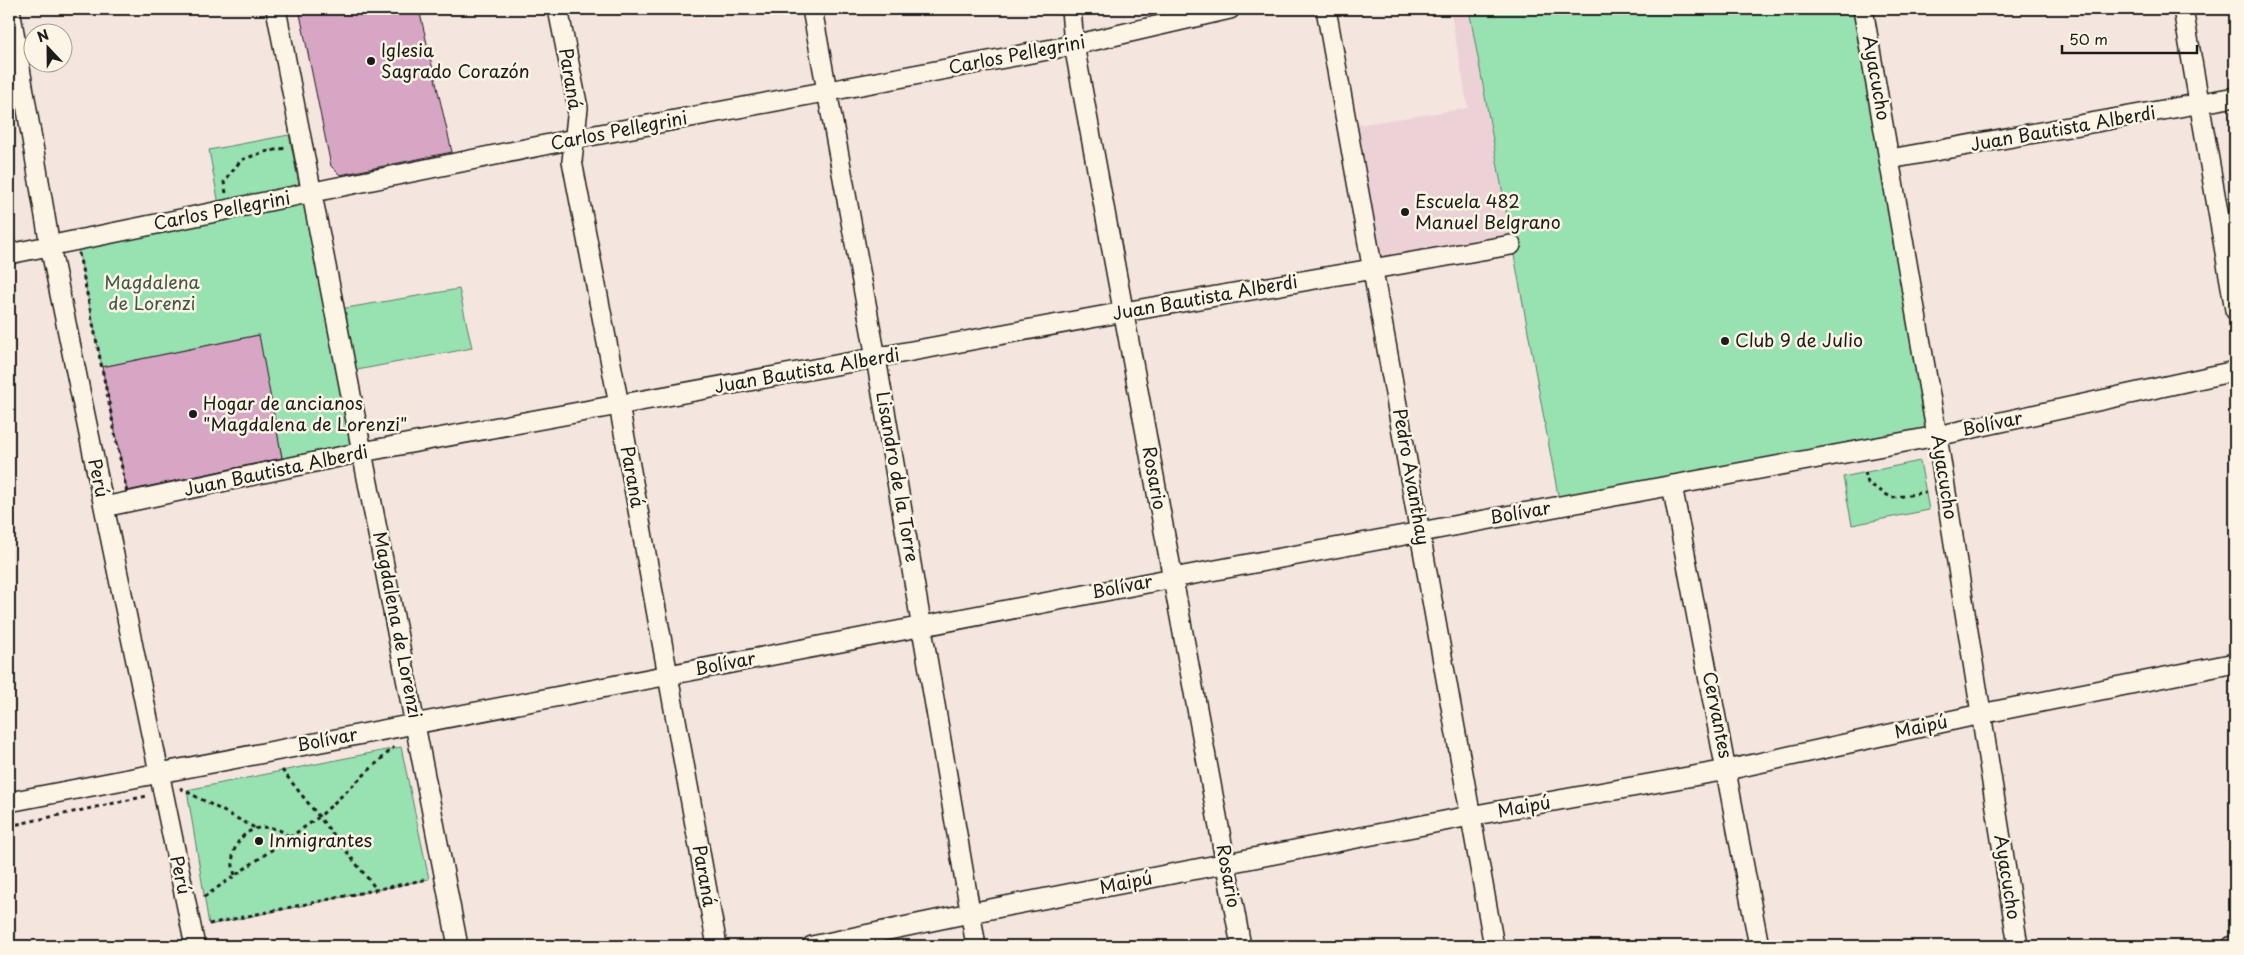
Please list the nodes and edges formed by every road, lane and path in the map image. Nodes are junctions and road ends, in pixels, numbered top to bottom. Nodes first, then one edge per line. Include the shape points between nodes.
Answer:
1 (10, 9) edge
2 (276, 9) edge
3 (558, 9) edge
4 (812, 9) edge
5 (1071, 9) edge
6 (1230, 9) edge
7 (1326, 9) edge
8 (1864, 9) edge
9 (2183, 9) edge
10 (1074, 45) junction
11 (828, 92) junction
12 (2235, 97) edge
13 (2200, 104) junction
14 (574, 139) junction
15 (292, 147) dead end
16 (1890, 159) junction
17 (312, 193) junction
18 (226, 199) dead end
19 (77, 244) joint
20 (1512, 245) dead end
21 (50, 246) junction
22 (9, 254) edge
23 (1374, 269) junction
24 (2235, 310) edge
25 (1124, 312) junction
26 (876, 358) junction
27 (2235, 371) edge
28 (619, 405) junction
29 (1937, 436) junction
30 (362, 452) junction
31 (1865, 472) dead end
32 (1672, 485) junction
33 (1926, 492) dead end
34 (104, 507) junction
35 (1421, 531) junction
36 (1173, 578) junction
37 (923, 625) junction
38 (2235, 663) edge
39 (667, 675) junction
40 (1981, 714) junction
41 (416, 722) junction
42 (396, 746) dead end
43 (291, 768) dead end
44 (282, 770) junction
45 (1727, 770) junction
46 (272, 772) dead end
47 (159, 774) junction
48 (190, 787) dead end
49 (172, 791) junction
50 (183, 798) dead end
51 (9, 802) edge
52 (1470, 816) junction
53 (319, 817) junction
54 (9, 826) edge
55 (255, 828) junction
56 (290, 837) junction
57 (1226, 864) junction
58 (427, 870) dead end
59 (235, 875) junction
60 (202, 888) dead end
61 (377, 890) junction
62 (204, 898) junction
63 (206, 906) dead end
64 (970, 913) junction
65 (207, 916) dead end
66 (194, 946) edge
67 (458, 946) edge
68 (717, 946) edge
69 (812, 946) edge
70 (976, 946) edge
71 (1241, 946) edge
72 (1494, 946) edge
73 (1759, 946) edge
74 (2018, 946) edge

1 - 21 street, Perú
2 - 17 street, Magdalena de Lorenzi
3 - 14 street, Paraná via 578,108
4 - 11 street, Lisandro de la Torre
5 - 10 street, Rosario
6 - 10 street, Carlos Pellegrini
7 - 23 street, Pedro Avanthay
8 - 16 street, Ayacucho
9 - 13 street
10 - 11 street, Carlos Pellegrini
10 - 25 street, Rosario
11 - 14 street, Carlos Pellegrini
11 - 26 street, Lisandro de la Torre
12 - 13 street, Juan Bautista Alberdi
13 - 16 street, Juan Bautista Alberdi
13 - 24 street
14 - 17 street, Carlos Pellegrini
14 - 28 street, Paraná via 572,161
15 - 18 path via 241,160 224,182
16 - 29 street, Ayacucho
17 - 21 street, Carlos Pellegrini
17 - 30 street, Magdalena de Lorenzi
19 - 19 path via 127,494 357,447 309,199
20 - 23 street, Juan Bautista Alberdi
21 - 22 street, Carlos Pellegrini
21 - 34 street, Perú
23 - 25 street, Juan Bautista Alberdi
23 - 35 street, Pedro Avanthay
25 - 26 street, Juan Bautista Alberdi
25 - 36 street, Rosario
26 - 28 street, Juan Bautista Alberdi
26 - 37 street, Lisandro de la Torre
27 - 29 street, Bolívar
28 - 30 street, Juan Bautista Alberdi
28 - 39 street, Paraná
29 - 32 street, Bolívar
29 - 40 street, Ayacucho
30 - 34 street, Juan Bautista Alberdi
30 - 41 street, Magdalena de Lorenzi
31 - 33 path via 1868,483 1892,498
32 - 35 street, Bolívar
32 - 45 street, Cervantes
34 - 47 street, Perú
35 - 36 street, Bolívar
35 - 52 street, Pedro Avanthay
36 - 37 street, Bolívar
36 - 57 street, Rosario
37 - 39 street, Bolívar
37 - 64 street, Lisandro de la Torre
38 - 40 street, Maipú
39 - 41 street, Bolívar
39 - 68 street, Paraná
40 - 45 street, Maipú
40 - 74 street, Ayacucho
41 - 47 street, Bolívar
41 - 67 street, Magdalena de Lorenzi
42 - 53 path
43 - 44 path
44 - 46 path
44 - 53 path
45 - 52 street, Maipú
45 - 73 street, Cervantes
47 - 49 street, Perú
47 - 49 path
47 - 51 street, Bolívar
48 - 49 path
49 - 50 path
49 - 54 path
49 - 55 path
49 - 66 street, Perú
52 - 57 street, Maipú
52 - 72 street, Pedro Avanthay
53 - 56 path
53 - 61 path
55 - 56 path via 273,827
55 - 59 path via 243,836 234,850
56 - 59 path
57 - 64 street, Maipú
57 - 71 street, Rosario
58 - 61 path via 429,879
59 - 62 path
60 - 62 path
61 - 65 path via 209,925
62 - 63 path
64 - 69 street, Maipú
64 - 70 street, Lisandro de la Torre

